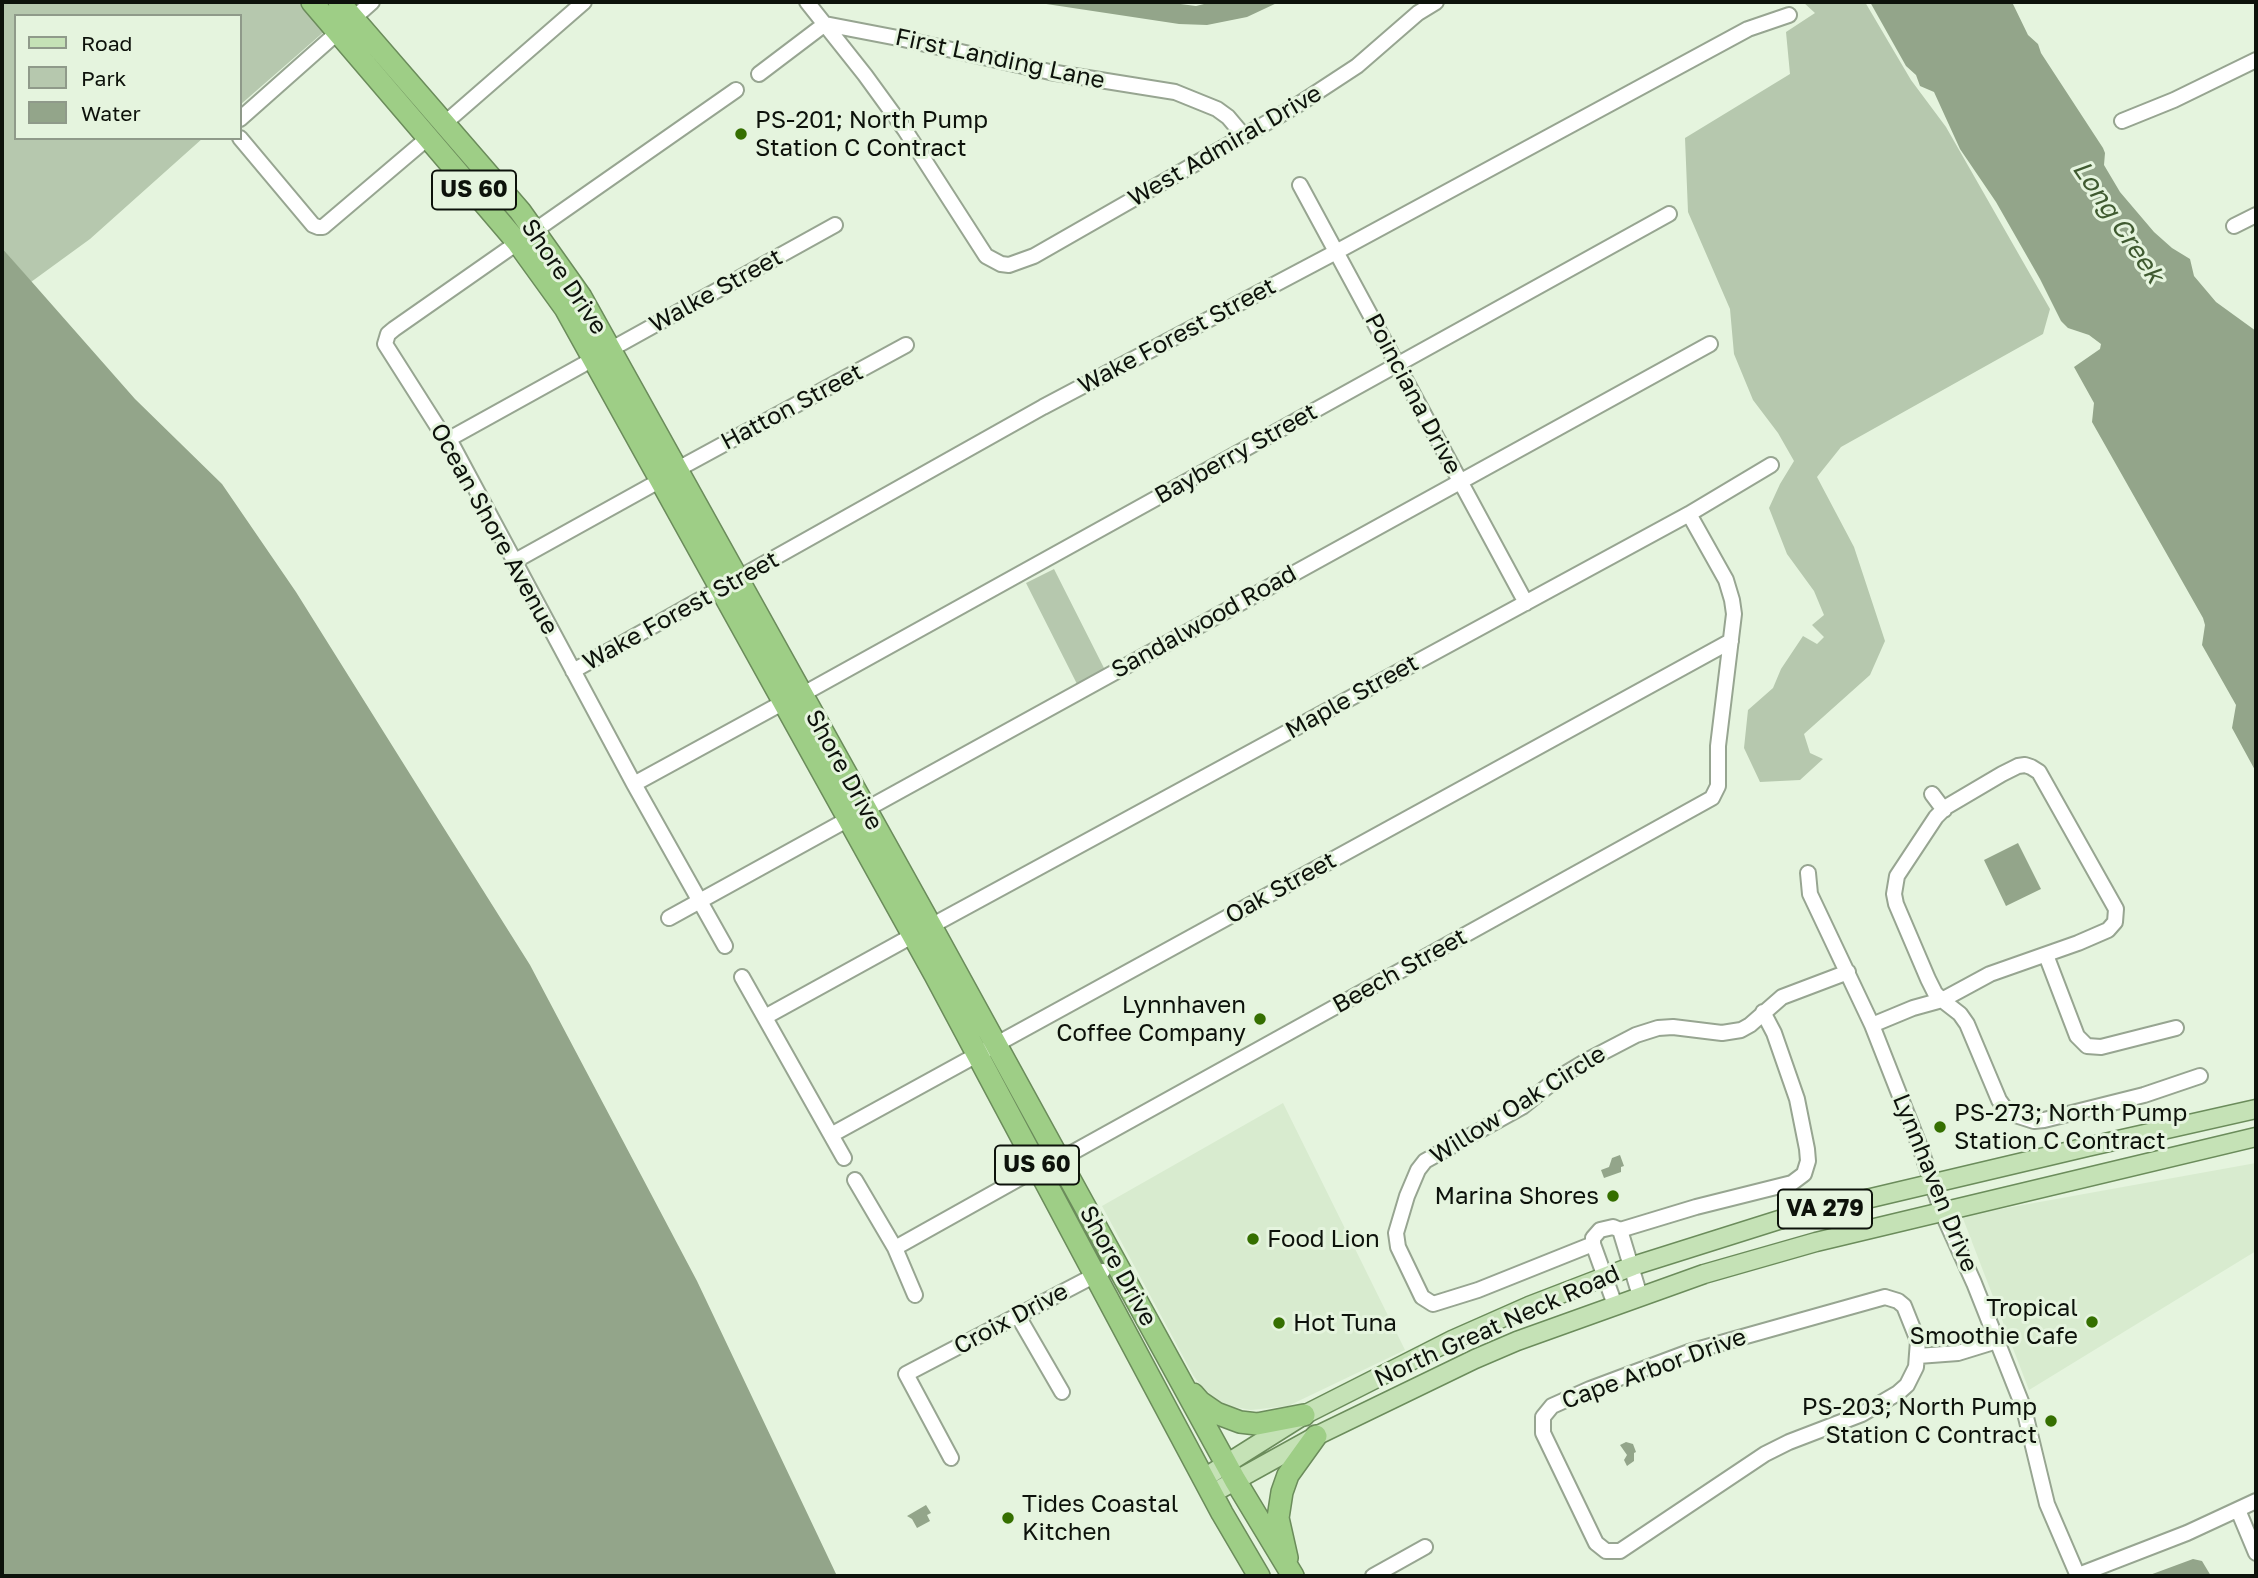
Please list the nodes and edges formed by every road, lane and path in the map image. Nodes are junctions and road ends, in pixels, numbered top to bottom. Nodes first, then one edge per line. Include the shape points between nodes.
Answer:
1 (312, 2) edge
2 (339, 2) edge
3 (372, 2) edge
4 (584, 2) edge
5 (807, 2) edge
6 (1436, 2) edge
7 (1788, 15) dead end
8 (825, 24) junction
9 (346, 25) junction
10 (2256, 60) edge
11 (759, 74) dead end
12 (736, 90) dead end
13 (242, 117) edge
14 (2122, 121) dead end
15 (437, 130) junction
16 (1244, 136) junction
17 (242, 140) edge
18 (1300, 185) dead end
19 (1669, 214) dead end
20 (2256, 215) edge
21 (835, 225) dead end
22 (2234, 226) dead end
23 (527, 237) junction
24 (1336, 252) junction
25 (1710, 344) dead end
26 (906, 345) dead end
27 (603, 354) junction
28 (1397, 365) junction
29 (449, 439) junction
30 (1771, 465) dead end
31 (669, 475) junction
32 (1460, 481) junction
33 (1689, 514) junction
34 (515, 561) junction
35 (730, 584) junction
36 (1526, 603) junction
37 (1731, 641) junction
38 (573, 671) junction
39 (793, 698) junction
40 (634, 784) junction
41 (1932, 794) dead end
42 (1944, 810) junction
43 (857, 813) junction
44 (1808, 873) dead end
45 (699, 900) junction
46 (669, 918) dead end
47 (922, 931) junction
48 (725, 946) dead end
49 (2046, 955) junction
50 (1848, 972) junction
51 (742, 977) dead end
52 (1942, 1000) junction
53 (1763, 1012) junction
54 (765, 1017) junction
55 (1872, 1025) junction
56 (2176, 1028) dead end
57 (987, 1049) junction
58 (2200, 1076) dead end
59 (2256, 1109) edge
60 (831, 1135) junction
61 (2256, 1137) edge
62 (844, 1158) dead end
63 (1059, 1160) junction
64 (1038, 1168) junction
65 (855, 1180) dead end
66 (1932, 1183) junction
67 (1942, 1212) junction
68 (1620, 1230) junction
69 (1593, 1244) junction
70 (895, 1248) junction
71 (1117, 1265) junction
72 (1633, 1266) junction
73 (1095, 1276) junction
74 (1605, 1276) junction
75 (915, 1295) dead end
76 (1640, 1296) junction
77 (1615, 1305) junction
78 (1018, 1316) junction
79 (1997, 1341) junction
80 (1918, 1356) junction
81 (1177, 1375) junction
82 (1062, 1392) dead end
83 (1304, 1415) junction
84 (1316, 1436) junction
85 (951, 1458) dead end
86 (1230, 1472) junction
87 (1208, 1485) junction
88 (2256, 1501) edge
89 (2238, 1510) junction
90 (1425, 1547) dead end
91 (2256, 1553) edge
92 (1259, 1576) edge
93 (1294, 1576) edge
94 (1373, 1576) edge
95 (2078, 1576) edge

1 - 9 highway, Shore Drive / US 60
2 - 9 highway, Shore Drive / US 60
3 - 9 street
4 - 15 street
5 - 8 street
6 - 16 street, West Admiral Drive via 1357,66
7 - 24 street, Wake Forest Street via 1748,29
8 - 11 street
8 - 16 street, First Landing Lane via 1050,72 1175,93 1217,109
8 - 16 street, West Admiral Drive via 905,130 986,256 1001,264 1034,256
9 - 13 street
9 - 15 highway, Shore Drive / US 60
10 - 14 street
12 - 23 street
15 - 17 street via 323,227 313,225
15 - 23 highway, Shore Drive / US 60
18 - 24 street, Poinciana Drive
19 - 28 street, Bayberry Street
20 - 22 street
21 - 27 street, Walke Street
23 - 27 highway, Shore Drive / US 60 via 581,297
23 - 29 street, Ocean Shore Avenue via 388,334 386,344
24 - 28 street, Poinciana Drive
24 - 35 street, Wake Forest Street via 1043,407
25 - 32 street, Sandalwood Road
26 - 31 street, Hatton Street
27 - 29 street, Walke Street
27 - 31 highway, Shore Drive / US 60
28 - 32 street, Poinciana Drive
28 - 39 street, Bayberry Street
29 - 34 street, Ocean Shore Avenue
30 - 33 street, Maple Street
31 - 34 street, Hatton Street
31 - 35 highway, Shore Drive / US 60
32 - 36 street, Poinciana Drive
32 - 43 street, Sandalwood Road
33 - 36 street, Maple Street
33 - 37 street via 1729,588 1734,614
34 - 38 street, Ocean Shore Avenue
35 - 38 street, Wake Forest Street
35 - 39 highway, Shore Drive / US 60
36 - 47 street, Maple Street
37 - 57 street, Oak Street
37 - 63 street, Beech Street via 1712,798
38 - 40 street, Ocean Shore Avenue
39 - 40 street, Bayberry Street
39 - 43 highway, Shore Drive / US 60
40 - 45 street, Ocean Shore Avenue
41 - 42 street
42 - 49 street via 2018,766 2032,766 2039,772 2117,916 2108,930
42 - 52 street via 1901,867 1894,894 1928,979
43 - 45 street, Sandalwood Road
43 - 47 highway, Shore Drive / US 60
44 - 50 street, Lynnhaven Drive via 1810,894
45 - 46 street
45 - 48 street, Ocean Shore Avenue
47 - 54 street, Maple Street
47 - 57 highway, Shore Drive / US 60
49 - 52 street via 1990,974
49 - 56 street via 2077,1036 2087,1046 2101,1047
50 - 53 street, Willow Oak Circle via 1782,997
50 - 55 street, Lynnhaven Drive
51 - 54 street
52 - 55 street
52 - 58 street via 1967,1024 1999,1100 2023,1119 2044,1120
53 - 68 street, Willow Oak Circle via 1797,1099 1807,1149 1804,1174 1792,1183
53 - 69 street, Willow Oak Circle via 1750,1025 1733,1032 1673,1027 1644,1031 1558,1078 1522,1107 1425,1161 1407,1196 1396,1233 1422,1297 1433,1304
54 - 60 street
55 - 66 street, Lynnhaven Drive
57 - 60 street, Oak Street
57 - 63 highway, Shore Drive / US 60
57 - 64 highway, Shore Drive / US 60
59 - 66 main road, North Great Neck Road / VA 279
60 - 62 street
61 - 67 main road, North Great Neck Road / VA 279
63 - 71 highway, Shore Drive / US 60
64 - 70 street
64 - 73 highway, Shore Drive / US 60
65 - 70 street
66 - 67 street, Lynnhaven Drive
66 - 72 main road, North Great Neck Road / VA 279 via 1782,1219
67 - 76 main road, North Great Neck Road / VA 279 via 1751,1260
67 - 79 street, Lynnhaven Drive
68 - 69 street, Willow Oak Circle via 1600,1230
68 - 72 street
69 - 74 street
70 - 75 street
71 - 73 street, Croix Drive
71 - 81 highway, Shore Drive / US 60
72 - 74 main road, North Great Neck Road / VA 279
72 - 76 street
73 - 78 street, Croix Drive
73 - 87 highway, Shore Drive / US 60
74 - 77 street
74 - 83 main road, North Great Neck Road / VA 279 via 1452,1340
76 - 77 main road, North Great Neck Road / VA 279
77 - 84 main road, North Great Neck Road / VA 279 via 1475,1359
78 - 82 street
78 - 85 street, Croix Drive via 906,1374
79 - 80 street via 1958,1353
79 - 95 street, Lynnhaven Drive via 2024,1409 2047,1504
80 - 80 street, Cape Arbor Drive via 1908,1312 1898,1301 1885,1297 1689,1352 1590,1390 1546,1411 1543,1433 1596,1543 1606,1551 1620,1551 1765,1454 1862,1414 1898,1393 1913,1375
81 - 83 highway via 1200,1402 1228,1419 1257,1424
81 - 86 highway, Shore Drive / US 60
83 - 86 main road, North Great Neck Road / VA 279
84 - 86 main road, North Great Neck Road / VA 279
84 - 93 highway via 1288,1475 1279,1505 1284,1549
86 - 87 main road, North Great Neck Road / VA 279
86 - 93 highway, Shore Drive / US 60
87 - 92 highway, Shore Drive / US 60
88 - 89 street
89 - 91 street
89 - 95 street
90 - 94 street

